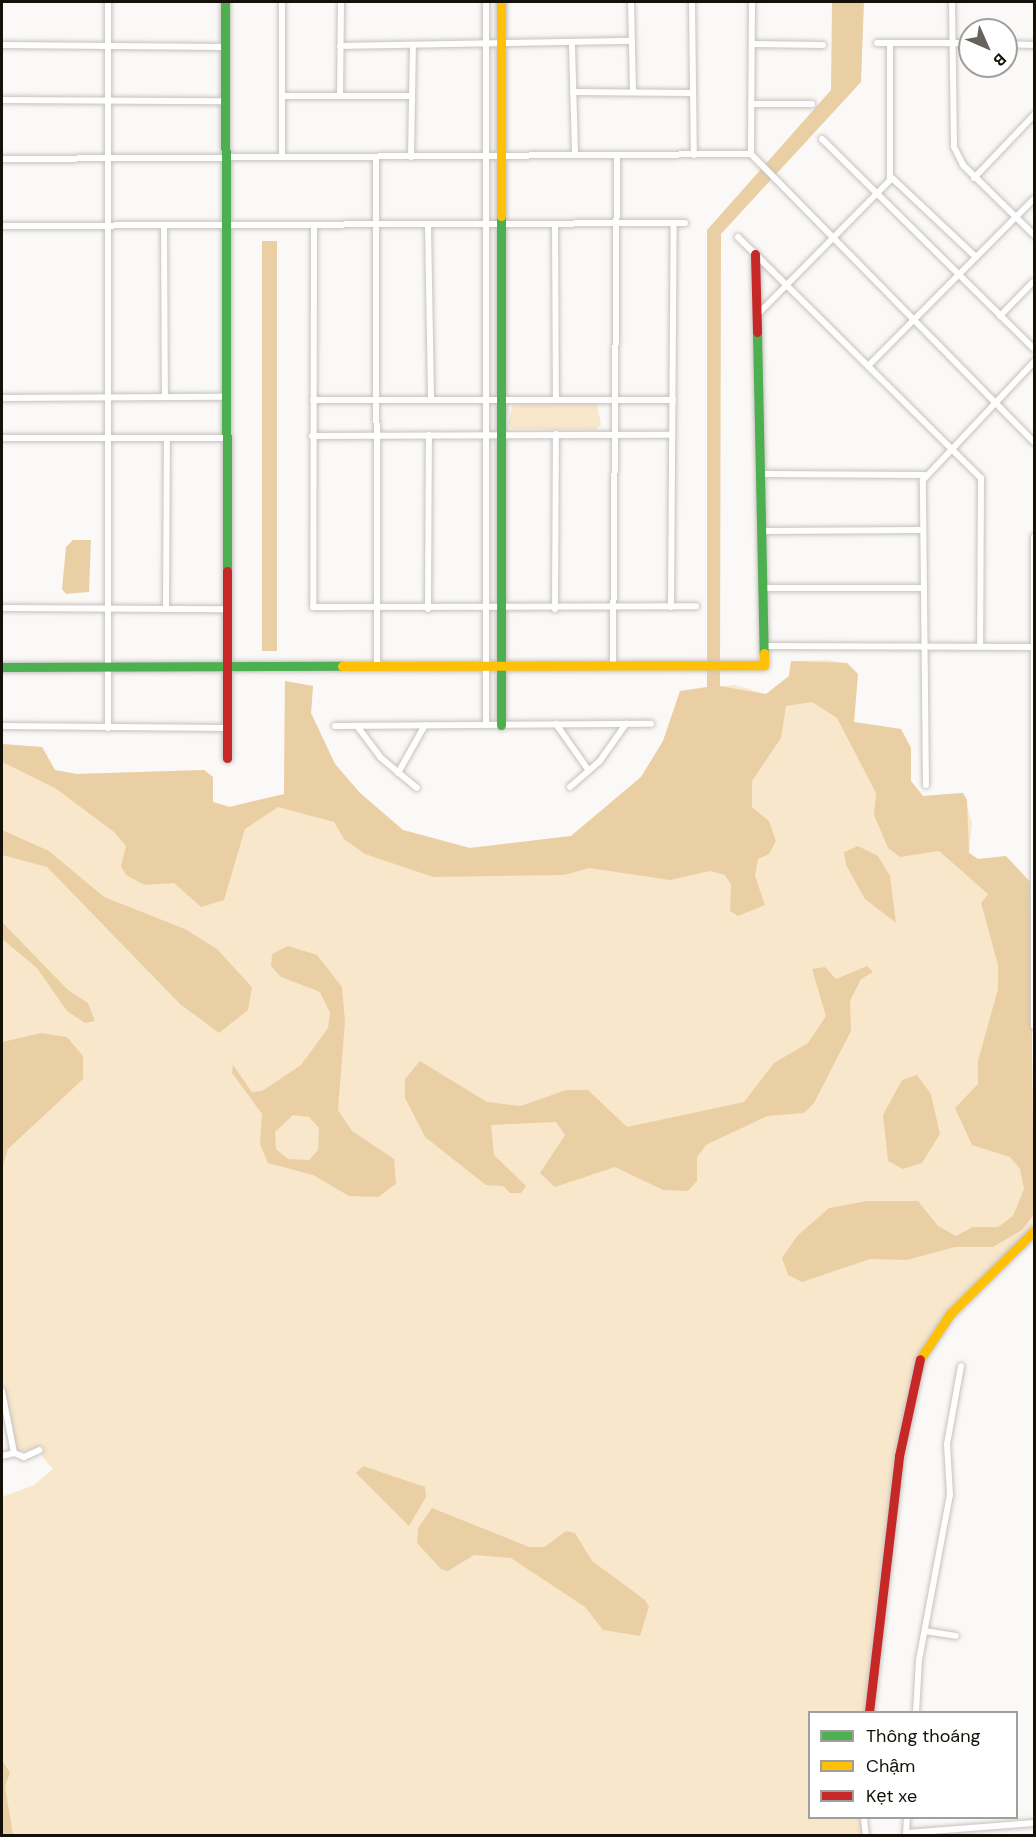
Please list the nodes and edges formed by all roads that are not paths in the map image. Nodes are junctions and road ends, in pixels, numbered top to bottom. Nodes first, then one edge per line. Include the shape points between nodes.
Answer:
1 (108, 2) edge
2 (225, 2) edge
3 (282, 2) edge
4 (341, 2) edge
5 (486, 2) edge
6 (501, 2) edge
7 (631, 2) edge
8 (692, 2) edge
9 (752, 2) edge
10 (952, 2) edge
11 (632, 41) junction
12 (953, 42) junction
13 (958, 42) edge
14 (878, 43) dead end
15 (890, 43) junction
16 (752, 44) junction
17 (1018, 44) edge
18 (2, 45) edge
19 (572, 45) junction
20 (823, 45) dead end
21 (1035, 45) edge
22 (108, 46) junction
23 (340, 46) junction
24 (413, 46) junction
25 (487, 46) junction
26 (501, 46) junction
27 (224, 47) junction
28 (573, 92) junction
29 (633, 93) junction
30 (693, 93) junction
31 (282, 96) junction
32 (340, 96) junction
33 (412, 96) junction
34 (2, 100) edge
35 (107, 100) junction
36 (223, 101) junction
37 (752, 104) junction
38 (812, 104) dead end
39 (1035, 115) edge
40 (822, 139) dead end
41 (694, 154) junction
42 (575, 155) junction
43 (617, 155) junction
44 (411, 156) junction
45 (489, 156) junction
46 (502, 156) junction
47 (753, 156) junction
48 (106, 157) junction
49 (222, 157) junction
50 (282, 157) junction
51 (376, 157) junction
52 (2, 159) edge
53 (891, 177) junction
54 (974, 178) junction
55 (877, 192) junction
56 (1035, 199) edge
57 (1016, 218) junction
58 (617, 223) junction
59 (674, 223) junction
60 (685, 223) dead end
61 (555, 224) junction
62 (164, 225) junction
63 (222, 225) junction
64 (314, 225) junction
65 (376, 225) junction
66 (428, 225) junction
67 (489, 225) junction
68 (502, 225) junction
69 (2, 226) edge
70 (106, 226) junction
71 (1035, 235) edge
72 (738, 237) dead end
73 (833, 237) junction
74 (755, 254) junction
75 (976, 257) junction
76 (959, 275) junction
77 (1033, 282) edge
78 (786, 285) junction
79 (756, 316) junction
80 (1000, 316) junction
81 (914, 320) junction
82 (1035, 350) edge
83 (1035, 362) edge
84 (868, 366) junction
85 (107, 397) junction
86 (165, 397) junction
87 (224, 397) junction
88 (2, 398) edge
89 (431, 398) junction
90 (488, 398) junction
91 (502, 398) junction
92 (556, 398) junction
93 (376, 399) junction
94 (615, 399) junction
95 (313, 400) junction
96 (673, 400) junction
97 (996, 403) junction
98 (488, 434) junction
99 (502, 434) junction
100 (555, 434) junction
101 (376, 435) junction
102 (429, 435) junction
103 (615, 435) junction
104 (672, 435) junction
105 (312, 436) junction
106 (2, 438) edge
107 (107, 438) junction
108 (167, 438) junction
109 (224, 438) junction
110 (1035, 442) edge
111 (951, 448) junction
112 (764, 474) junction
113 (925, 475) junction
114 (923, 530) junction
115 (764, 531) junction
116 (1035, 537) edge
117 (764, 588) junction
118 (924, 588) junction
119 (696, 606) dead end
120 (671, 607) junction
121 (2, 608) edge
122 (377, 608) junction
123 (108, 609) junction
124 (165, 609) junction
125 (226, 609) junction
126 (428, 609) junction
127 (488, 609) junction
128 (502, 609) junction
129 (555, 609) junction
130 (614, 610) junction
131 (764, 646) junction
132 (924, 646) junction
133 (980, 646) junction
134 (1030, 647) junction
135 (226, 666) junction
136 (377, 666) junction
137 (487, 666) junction
138 (502, 666) junction
139 (613, 666) junction
140 (2, 667) edge
141 (108, 667) junction
142 (651, 723) dead end
143 (556, 724) junction
144 (626, 724) junction
145 (425, 725) junction
146 (486, 725) junction
147 (501, 725) junction
148 (2, 726) edge
149 (335, 726) dead end
150 (357, 726) junction
151 (108, 728) junction
152 (227, 728) junction
153 (227, 758) dead end
154 (589, 771) junction
155 (398, 773) junction
156 (926, 785) dead end
157 (570, 787) dead end
158 (417, 788) dead end
159 (1033, 788) edge
160 (1035, 1026) edge
161 (1035, 1231) edge
162 (961, 1366) dead end
163 (2, 1391) edge
164 (40, 1450) dead end
165 (14, 1454) junction
166 (2, 1456) edge
167 (924, 1631) junction
168 (956, 1636) dead end
169 (869, 1711) edge
170 (916, 1711) edge
171 (864, 1819) edge
172 (907, 1819) edge
173 (1035, 1823) edge
174 (906, 1834) edge
175 (866, 1836) edge

1 - 22 street
2 - 27 street
3 - 31 street
4 - 23 street
5 - 25 street
6 - 26 street
7 - 11 street
8 - 30 street
9 - 16 street
10 - 12 street
11 - 19 street
11 - 29 street
12 - 13 street
12 - 15 street
12 - 54 street via 954,147
14 - 15 street
15 - 53 street
16 - 20 street
16 - 37 street
17 - 21 street
18 - 22 street
19 - 26 street
19 - 28 street
22 - 27 street
22 - 35 street
23 - 24 street
23 - 32 street
24 - 25 street
24 - 33 street
25 - 26 street
25 - 45 street
26 - 46 street
27 - 36 street
28 - 29 street
28 - 42 street
29 - 30 street
30 - 41 street
31 - 32 street
31 - 50 street
32 - 33 street
33 - 44 street
34 - 35 street
35 - 36 street
35 - 48 street
36 - 49 street
37 - 38 street
37 - 47 street
39 - 54 street
40 - 55 street
41 - 43 street
41 - 47 street
42 - 43 street
42 - 46 street
43 - 58 street
44 - 45 street
44 - 51 street
45 - 46 street
45 - 67 street
46 - 68 street
47 - 73 street
48 - 49 street
48 - 52 street
48 - 70 street
49 - 50 street
49 - 63 street
50 - 51 street
51 - 65 street
53 - 55 street
53 - 75 street
54 - 57 street
55 - 73 street
55 - 76 street
56 - 57 street
57 - 71 street
57 - 75 street
58 - 59 street
58 - 61 street
58 - 94 street
59 - 60 street
59 - 96 street
61 - 68 street
61 - 92 street
62 - 63 street
62 - 70 street
62 - 86 street
63 - 64 street
63 - 87 street
64 - 65 street
64 - 95 street
65 - 66 street
65 - 93 street
66 - 67 street
66 - 89 street
67 - 68 street
67 - 90 street
68 - 91 street
69 - 70 street
70 - 85 street
72 - 74 street
73 - 78 street
73 - 81 street
74 - 78 street
74 - 79 street
75 - 76 street
76 - 80 street
76 - 81 street
77 - 80 street
78 - 79 street
78 - 84 street
79 - 112 street
80 - 82 street
81 - 84 street
81 - 97 street
83 - 97 street
84 - 111 street
85 - 86 street
85 - 88 street
85 - 107 street
86 - 87 street
87 - 109 street
89 - 90 street
89 - 93 street
90 - 91 street
90 - 98 street
91 - 92 street
91 - 99 street
92 - 94 street
93 - 95 street
93 - 101 street
94 - 96 street
94 - 103 street
95 - 105 street
96 - 104 street
97 - 110 street
97 - 111 street
98 - 99 street
98 - 102 street
98 - 127 street
99 - 100 street
99 - 128 street
100 - 103 street
100 - 129 street
101 - 102 street
101 - 105 street
101 - 122 street
102 - 126 street
103 - 104 street
103 - 130 street
104 - 120 street
105 - 122 street via 313,607
106 - 107 street
107 - 108 street
107 - 123 street
108 - 109 street
108 - 124 street
109 - 125 street
111 - 113 street
111 - 133 street via 981,477
112 - 113 street
112 - 115 street
113 - 114 street
114 - 115 street
114 - 118 street
115 - 117 street
116 - 134 street
117 - 118 street
117 - 131 street
118 - 132 street
119 - 120 street
120 - 130 street
121 - 123 street
122 - 126 street
122 - 136 street
123 - 124 street
123 - 141 street
124 - 125 street
125 - 135 street
126 - 127 street
127 - 128 street
127 - 137 street
128 - 129 street
128 - 138 street
129 - 130 street
130 - 139 street
131 - 132 street
131 - 139 street via 764,665
132 - 133 street
132 - 156 street
133 - 134 street
134 - 159 street
135 - 136 street
135 - 141 street
135 - 152 street
136 - 137 street
137 - 138 street
137 - 146 street
138 - 139 street
138 - 147 street
140 - 141 street
141 - 151 street
142 - 144 street
143 - 144 street
143 - 147 street
143 - 154 street
144 - 154 street
145 - 146 street
145 - 150 street
145 - 155 street
146 - 147 street
148 - 151 street
149 - 150 street
150 - 155 street
151 - 152 street
152 - 153 street
154 - 157 street
155 - 158 street
159 - 160 street
161 - 169 street via 944,1321 915,1374 899,1456
162 - 167 street via 947,1444 950,1495
163 - 165 street
164 - 165 street via 24,1457
165 - 166 street
167 - 168 street
167 - 170 street
171 - 175 street
172 - 174 street
173 - 174 street

